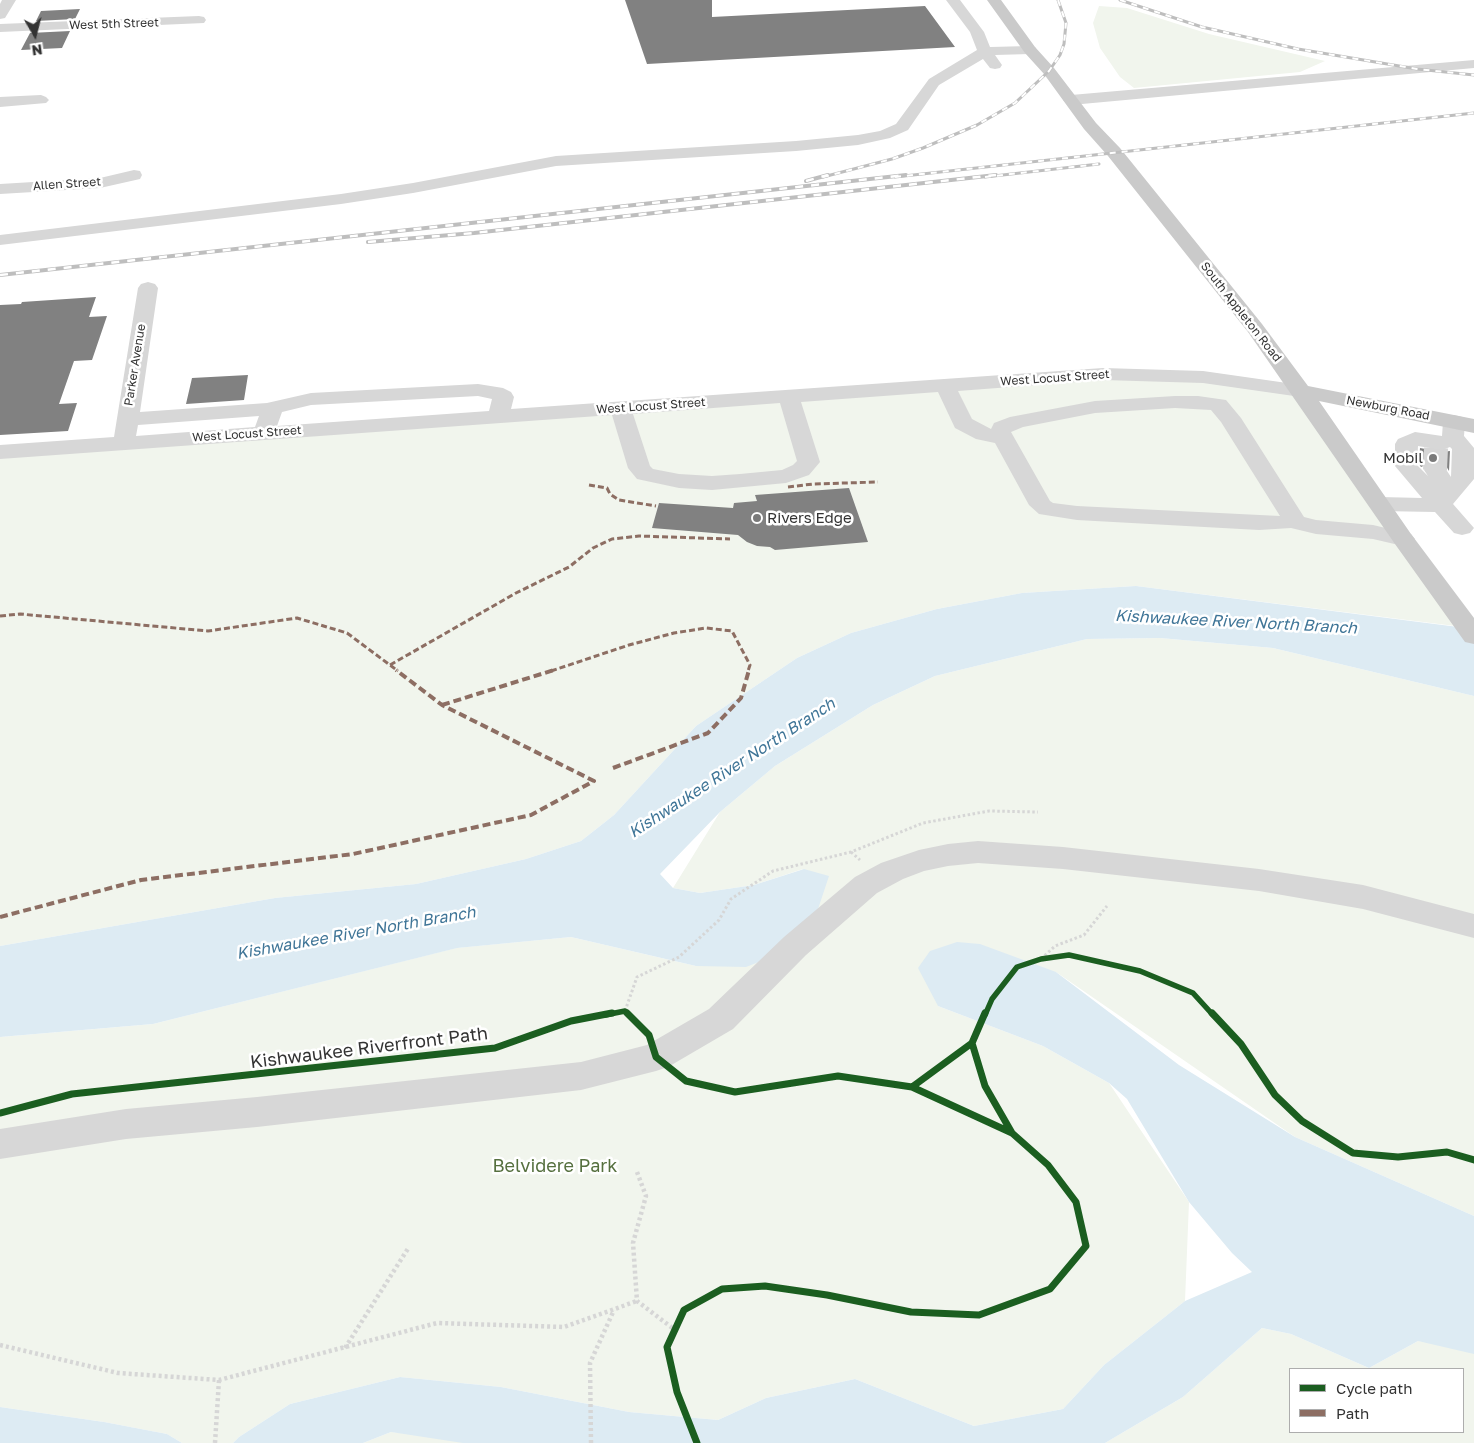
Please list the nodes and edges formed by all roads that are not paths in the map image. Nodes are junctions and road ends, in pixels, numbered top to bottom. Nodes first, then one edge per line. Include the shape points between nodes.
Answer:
1 (9, 0) edge
2 (953, 0) edge
3 (994, 0) edge
4 (0, 15) edge
5 (199, 20) dead end
6 (0, 28) edge
7 (1030, 50) junction
8 (985, 51) junction
9 (1474, 64) edge
10 (997, 68) dead end
11 (41, 100) dead end
12 (1071, 100) junction
13 (0, 102) edge
14 (134, 175) dead end
15 (0, 189) edge
16 (0, 240) edge
17 (148, 288) dead end
18 (1104, 374) junction
19 (945, 385) junction
20 (1302, 391) junction
21 (788, 396) junction
22 (1126, 404) junction
23 (621, 408) junction
24 (272, 409) junction
25 (499, 417) junction
26 (127, 419) junction
27 (264, 433) junction
28 (1001, 437) junction
29 (1449, 441) edge
30 (124, 443) junction
31 (0, 452) edge
32 (1445, 499) junction
33 (1291, 520) junction
34 (1391, 522) junction
35 (1468, 529) edge
36 (1474, 636) edge
37 (1474, 926) edge
38 (0, 1144) edge

1 - 4 street
2 - 8 street via 977,32
3 - 7 main road, South Appleton Road
5 - 6 street, West 5th Street
7 - 8 street
7 - 12 main road, South Appleton Road
8 - 10 street
8 - 16 street via 934,82 902,127 884,135 796,146 556,161 341,199
9 - 12 street
11 - 13 street
12 - 20 main road, South Appleton Road
14 - 15 street, Allen Street via 100,183
17 - 26 street, Parker Avenue
18 - 19 street, West Locust Street
18 - 20 street, West Locust Street via 1203,377
18 - 22 street
19 - 21 street, West Locust Street
19 - 28 street via 963,423 984,434
20 - 29 main road, Newburg Road
20 - 34 main road, South Appleton Road
21 - 23 street, West Locust Street
21 - 23 street via 808,462 806,467 786,476 768,479 712,483 645,474 634,455
22 - 28 street via 1018,422 1002,428
22 - 33 street via 1198,402 1218,405 1230,418 1292,516
23 - 25 street, West Locust Street
24 - 25 street via 311,398 478,390 496,392 503,397
24 - 26 street
24 - 27 street
25 - 27 street, West Locust Street
26 - 30 street, Parker Avenue
27 - 30 street, West Locust Street
28 - 33 street via 1041,505 1047,509 1278,523
29 - 32 street
29 - 32 street via 1462,448 1463,478
29 - 32 street via 1415,439 1406,444 1406,466
30 - 31 street, West Locust Street
32 - 34 street
32 - 35 street
33 - 34 street via 1316,527 1373,532
34 - 35 street
34 - 36 main road, South Appleton Road
37 - 38 street via 1364,897 1259,880 1063,858 978,852 948,855 919,861 866,885 795,946 721,1019 656,1057 581,1076 126,1124

